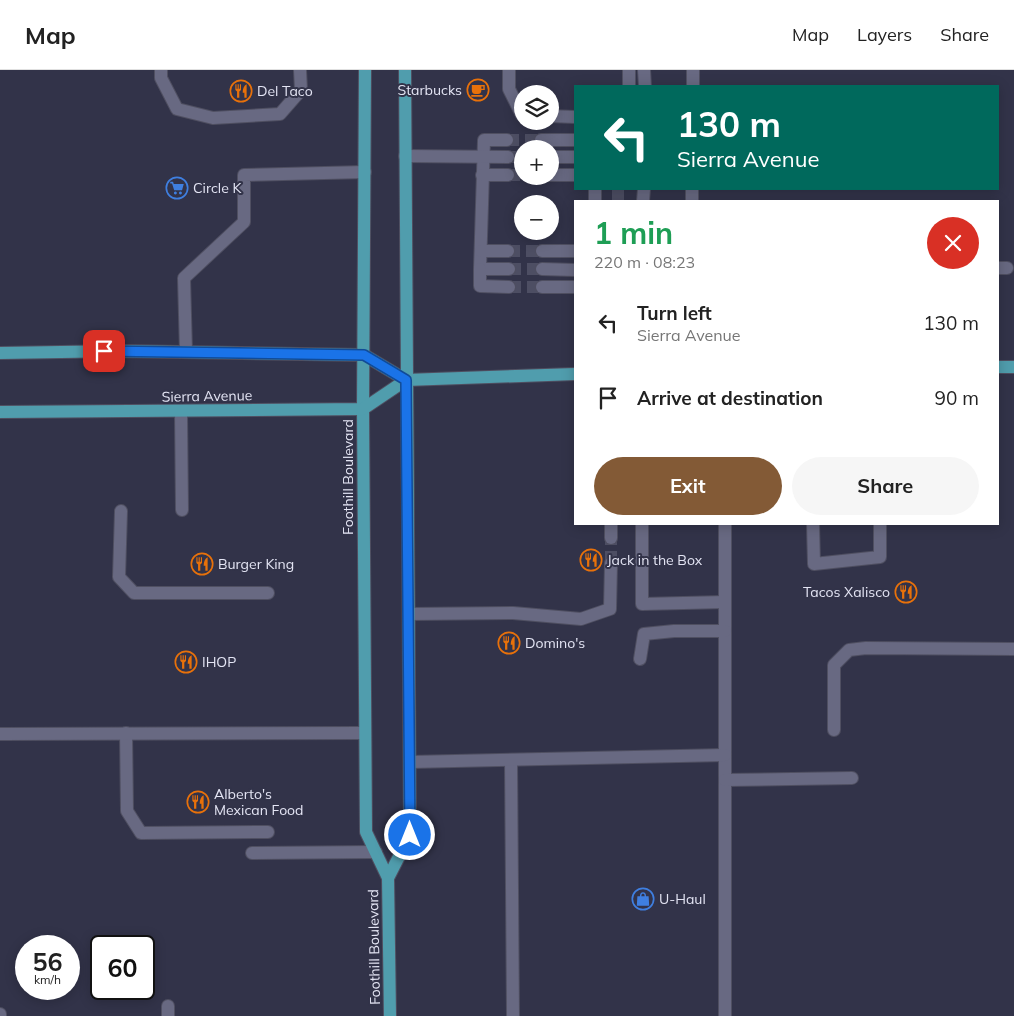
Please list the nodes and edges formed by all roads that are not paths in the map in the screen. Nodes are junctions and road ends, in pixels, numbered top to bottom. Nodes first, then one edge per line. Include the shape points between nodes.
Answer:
1 (161, 70) edge
2 (300, 70) edge
3 (365, 70) edge
4 (405, 70) edge
5 (510, 70) edge
6 (628, 70) edge
7 (644, 70) edge
8 (693, 70) edge
9 (629, 85) edge
10 (646, 85) edge
11 (693, 85) edge
12 (514, 99) edge
13 (559, 117) edge
14 (574, 118) edge
15 (507, 140) tunnel mouth
16 (559, 140) edge
17 (574, 140) edge
18 (405, 156) junction
19 (483, 156) junction
20 (508, 157) tunnel mouth
21 (559, 157) edge
22 (574, 157) edge
23 (365, 172) junction
24 (482, 175) junction
25 (508, 175) tunnel mouth
26 (559, 175) edge
27 (574, 175) edge
28 (480, 250) junction
29 (508, 250) tunnel mouth
30 (542, 250) tunnel mouth
31 (574, 250) edge
32 (480, 269) junction
33 (509, 269) tunnel mouth
34 (542, 269) tunnel mouth
35 (574, 270) edge
36 (509, 286) tunnel mouth
37 (542, 287) tunnel mouth
38 (574, 287) edge
39 (186, 352) junction
40 (0, 353) edge
41 (364, 355) junction
42 (1014, 366) edge
43 (999, 367) edge
44 (574, 374) edge
45 (406, 380) junction
46 (363, 409) junction
47 (0, 412) edge
48 (182, 412) junction
49 (182, 510) dead end
50 (121, 511) dead end
51 (611, 525) edge
52 (642, 525) edge
53 (725, 525) edge
54 (813, 525) edge
55 (880, 525) edge
56 (611, 538) tunnel mouth
57 (611, 562) tunnel mouth
58 (268, 593) dead end
59 (725, 602) junction
60 (409, 614) junction
61 (725, 631) junction
62 (1014, 649) edge
63 (640, 659) dead end
64 (834, 730) dead end
65 (126, 733) junction
66 (365, 733) junction
67 (0, 734) edge
68 (725, 755) junction
69 (511, 760) junction
70 (410, 762) junction
71 (852, 778) dead end
72 (725, 780) junction
73 (268, 832) dead end
74 (376, 852) junction
75 (252, 853) dead end
76 (388, 878) junction
77 (390, 1016) edge
78 (512, 1016) edge
79 (726, 1016) edge

1 - 2 lane via 161,78 177,109 213,118 280,114 301,90
3 - 23 main road, Foothill Boulevard
4 - 18 main road, Foothill Boulevard
5 - 12 lane via 509,89
6 - 9 lane
7 - 10 lane
8 - 11 lane
13 - 14 lane
15 - 19 lane via 484,140
16 - 17 lane
18 - 19 lane
18 - 45 main road, Foothill Boulevard
19 - 20 lane
19 - 24 lane
21 - 22 lane
23 - 39 lane via 244,175 244,222 184,278
23 - 41 main road, Foothill Boulevard
24 - 25 lane
24 - 28 lane
26 - 27 lane
28 - 29 lane
28 - 32 lane
30 - 31 lane
32 - 33 lane
32 - 36 lane via 480,286
34 - 35 lane
37 - 38 lane
39 - 40 main road
39 - 41 main road
41 - 45 main road
41 - 46 main road, Foothill Boulevard
42 - 43 main road
44 - 45 main road
45 - 46 main road
45 - 60 main road, Foothill Boulevard
46 - 48 main road, Sierra Avenue
46 - 66 main road, Foothill Boulevard
47 - 48 main road, Sierra Avenue
48 - 49 lane
50 - 58 lane via 119,577 134,593
51 - 56 lane
52 - 59 lane via 642,604
53 - 59 lane
54 - 55 lane via 814,564 880,557
57 - 60 lane via 610,609 581,618 513,613
59 - 61 lane
60 - 70 main road, Foothill Boulevard
61 - 63 lane via 644,634
61 - 68 lane
62 - 64 lane via 849,650 834,665
65 - 66 lane
65 - 67 lane
65 - 73 lane via 127,811 141,833
66 - 74 main road, Foothill Boulevard via 366,832
68 - 69 lane
68 - 72 lane
69 - 70 lane
69 - 78 lane
70 - 76 main road, Foothill Boulevard via 410,835
71 - 72 lane
72 - 79 lane
74 - 75 lane
74 - 76 main road, Foothill Boulevard
76 - 77 main road, Foothill Boulevard

